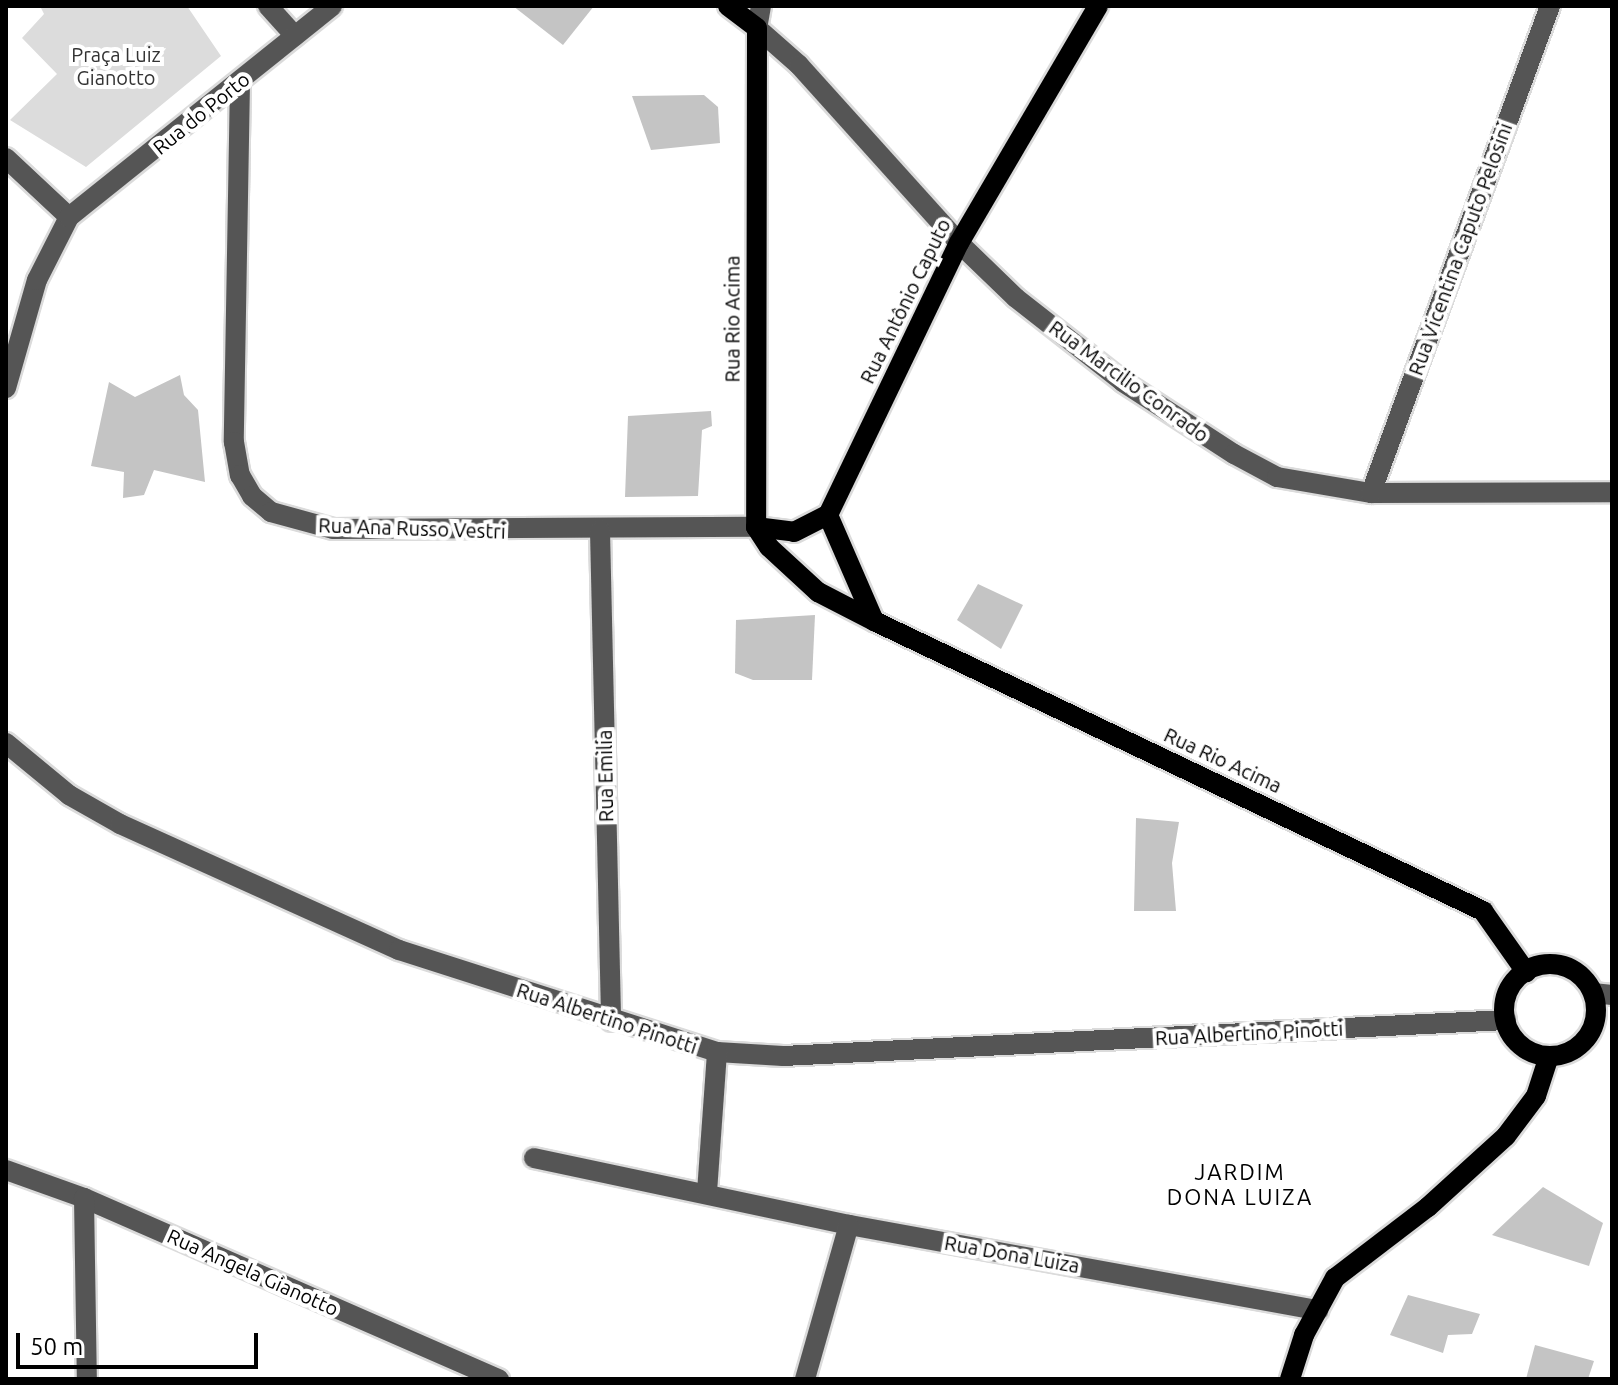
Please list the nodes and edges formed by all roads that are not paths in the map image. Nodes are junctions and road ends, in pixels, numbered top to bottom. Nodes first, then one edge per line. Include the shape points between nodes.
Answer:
1 (268, 6) edge
2 (332, 6) edge
3 (728, 6) edge
4 (761, 6) edge
5 (1098, 6) edge
6 (1550, 6) edge
7 (757, 28) junction
8 (295, 36) junction
9 (240, 82) junction
10 (6, 158) edge
11 (69, 217) junction
12 (959, 243) junction
13 (6, 388) edge
14 (1612, 492) edge
15 (1371, 493) junction
16 (828, 515) junction
17 (756, 527) junction
18 (600, 531) junction
19 (874, 621) junction
20 (6, 743) edge
21 (1526, 972) junction
22 (1603, 994) edge
23 (1506, 1020) junction
24 (611, 1021) junction
25 (717, 1052) junction
26 (1549, 1056) junction
27 (534, 1158) dead end
28 (6, 1170) edge
29 (707, 1192) junction
30 (84, 1198) junction
31 (849, 1225) junction
32 (1318, 1310) junction
33 (87, 1379) edge
34 (499, 1379) edge
35 (805, 1379) edge
36 (1290, 1379) edge

1 - 8 street
2 - 8 street, Rua do Porto
3 - 7 main road
4 - 7 street, Rua Rio Acima
5 - 12 main road, Rua Antônio Caputo
6 - 15 street, Rua Vicentina Caputo Pelosini
7 - 12 street, Rua Marcilio Conrado via 799,65
7 - 17 main road, Rua Rio Acima
8 - 9 street, Rua do Porto
9 - 11 street, Rua do Porto
9 - 18 street, Rua Ana Russo Vestri via 234,442 240,475 252,496 271,512 333,529
10 - 11 street
11 - 13 street via 37,280
12 - 15 street, Rua Marcilio Conrado via 1069,340 1234,454 1277,477
12 - 16 main road, Rua Antônio Caputo
14 - 15 street, Rua Marcilio Conrado
16 - 17 main road via 794,532
16 - 19 main road
17 - 18 street, Rua Ana Russo Vestri
17 - 19 main road, Rua Rio Acima via 798,577
18 - 24 street, Rua Emilia
19 - 21 main road, Rua Rio Acima via 1483,911
20 - 24 street, Rua Albertino Pinotti via 69,795 120,824 399,950
21 - 22 main road via 1560,965
21 - 23 main road via 1509,990
22 - 26 main road via 1588,1036 1577,1047
23 - 25 street, Rua Albertino Pinotti via 783,1056
23 - 26 main road via 1521,1045
24 - 25 street, Rua Albertino Pinotti
25 - 29 street
26 - 32 main road via 1536,1096 1506,1136 1428,1207 1335,1278
27 - 29 street, Rua Dona Luiza
28 - 30 street, Rua Angela Gianotto
29 - 31 street, Rua Dona Luiza
30 - 33 street
30 - 34 street, Rua Angela Gianotto
31 - 32 street, Rua Dona Luiza
31 - 35 street
32 - 36 main road

